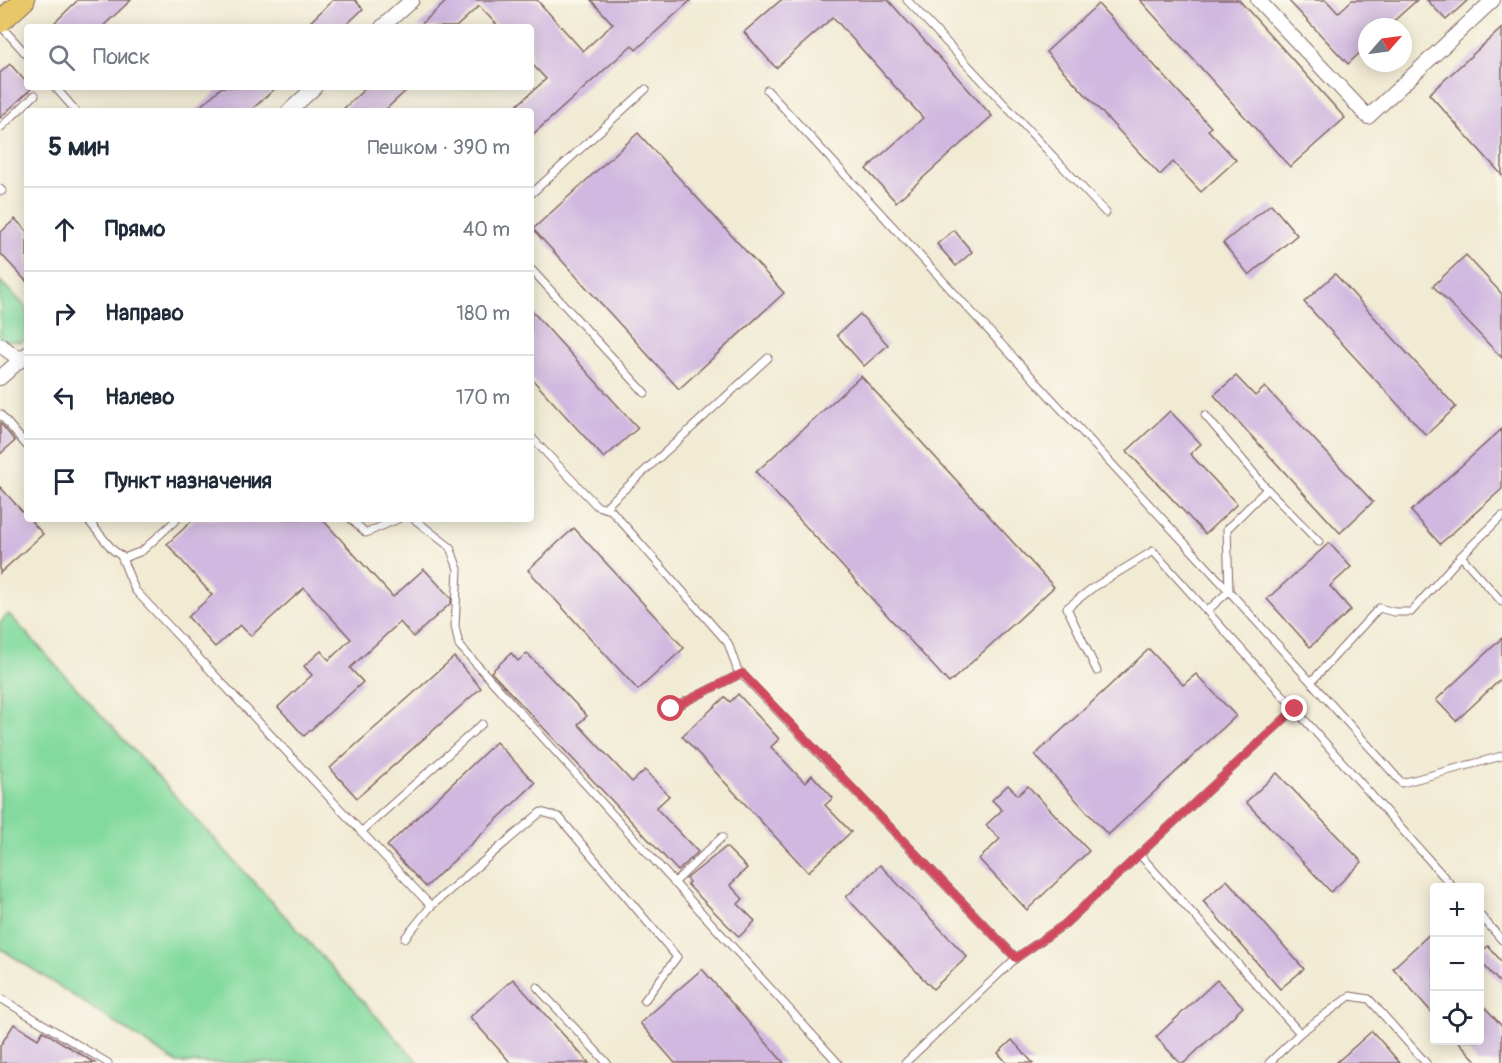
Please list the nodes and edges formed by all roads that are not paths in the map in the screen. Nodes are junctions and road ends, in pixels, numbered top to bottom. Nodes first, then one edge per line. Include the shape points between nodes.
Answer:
1 (24, 0) edge
2 (412, 0) edge
3 (907, 0) edge
4 (1258, 0) edge
5 (1493, 0) edge
6 (0, 24) edge
7 (385, 24) edge
8 (24, 52) edge
9 (646, 89) dead end
10 (58, 90) edge
11 (312, 90) edge
12 (767, 90) dead end
13 (35, 95) dead end
14 (73, 108) edge
15 (292, 108) edge
16 (0, 128) edge
17 (534, 191) edge
18 (1106, 213) dead end
19 (534, 272) edge
20 (0, 345) edge
21 (24, 357) edge
22 (768, 358) dead end
23 (0, 378) edge
24 (645, 393) dead end
25 (0, 414) edge
26 (1205, 415) dead end
27 (534, 440) edge
28 (24, 442) edge
29 (1267, 489) junction
30 (604, 508) junction
31 (1502, 516) edge
32 (90, 522) edge
33 (174, 522) edge
34 (354, 522) edge
35 (391, 522) edge
36 (418, 522) edge
37 (1319, 542) dead end
38 (122, 556) junction
39 (1461, 556) junction
40 (1229, 591) junction
41 (1502, 602) edge
42 (1207, 611) junction
43 (1097, 671) dead end
44 (742, 673) junction
45 (1311, 682) junction
46 (671, 709) dead end
47 (1295, 709) junction
48 (482, 724) dead end
49 (1502, 756) edge
50 (361, 832) junction
51 (722, 837) dead end
52 (1140, 855) junction
53 (674, 883) junction
54 (1451, 883) edge
55 (430, 906) junction
56 (1484, 920) edge
57 (405, 938) dead end
58 (1502, 940) edge
59 (1016, 958) junction
60 (537, 987) dead end
61 (0, 998) edge
62 (644, 1001) dead end
63 (1300, 1034) junction
64 (108, 1063) edge
65 (607, 1063) edge
66 (838, 1063) edge
67 (905, 1063) edge
68 (1269, 1063) edge
69 (1426, 1063) edge

1 - 6 main road
2 - 7 street
3 - 18 lane
4 - 5 street via 1368,117
6 - 8 lane
9 - 17 lane
10 - 14 lane
11 - 15 street
12 - 40 lane
13 - 16 lane
19 - 24 lane
20 - 21 street
21 - 23 street
22 - 30 lane
25 - 28 lane
26 - 29 lane
27 - 30 lane via 597,506
29 - 37 lane
29 - 40 lane via 1227,529
30 - 44 lane via 611,510 728,643
31 - 39 lane
32 - 38 lane
33 - 38 lane via 142,550
34 - 35 lane via 366,533
36 - 53 lane via 450,547 458,569 455,626 459,645
38 - 50 lane via 135,590
39 - 41 lane
39 - 45 lane via 1411,612 1379,608
40 - 42 lane
40 - 45 lane
42 - 43 lane via 1153,551 1067,608
42 - 47 lane
44 - 46 lane
44 - 59 lane
45 - 49 lane via 1402,783
47 - 52 lane
47 - 54 lane
48 - 50 lane
50 - 55 lane
51 - 53 lane
52 - 59 lane via 1065,924
52 - 63 lane
53 - 66 lane
55 - 57 lane
55 - 62 lane via 541,812 559,817 677,957
56 - 58 lane
59 - 67 lane
60 - 65 lane
61 - 64 lane
63 - 68 lane
63 - 69 lane via 1350,996 1369,999

